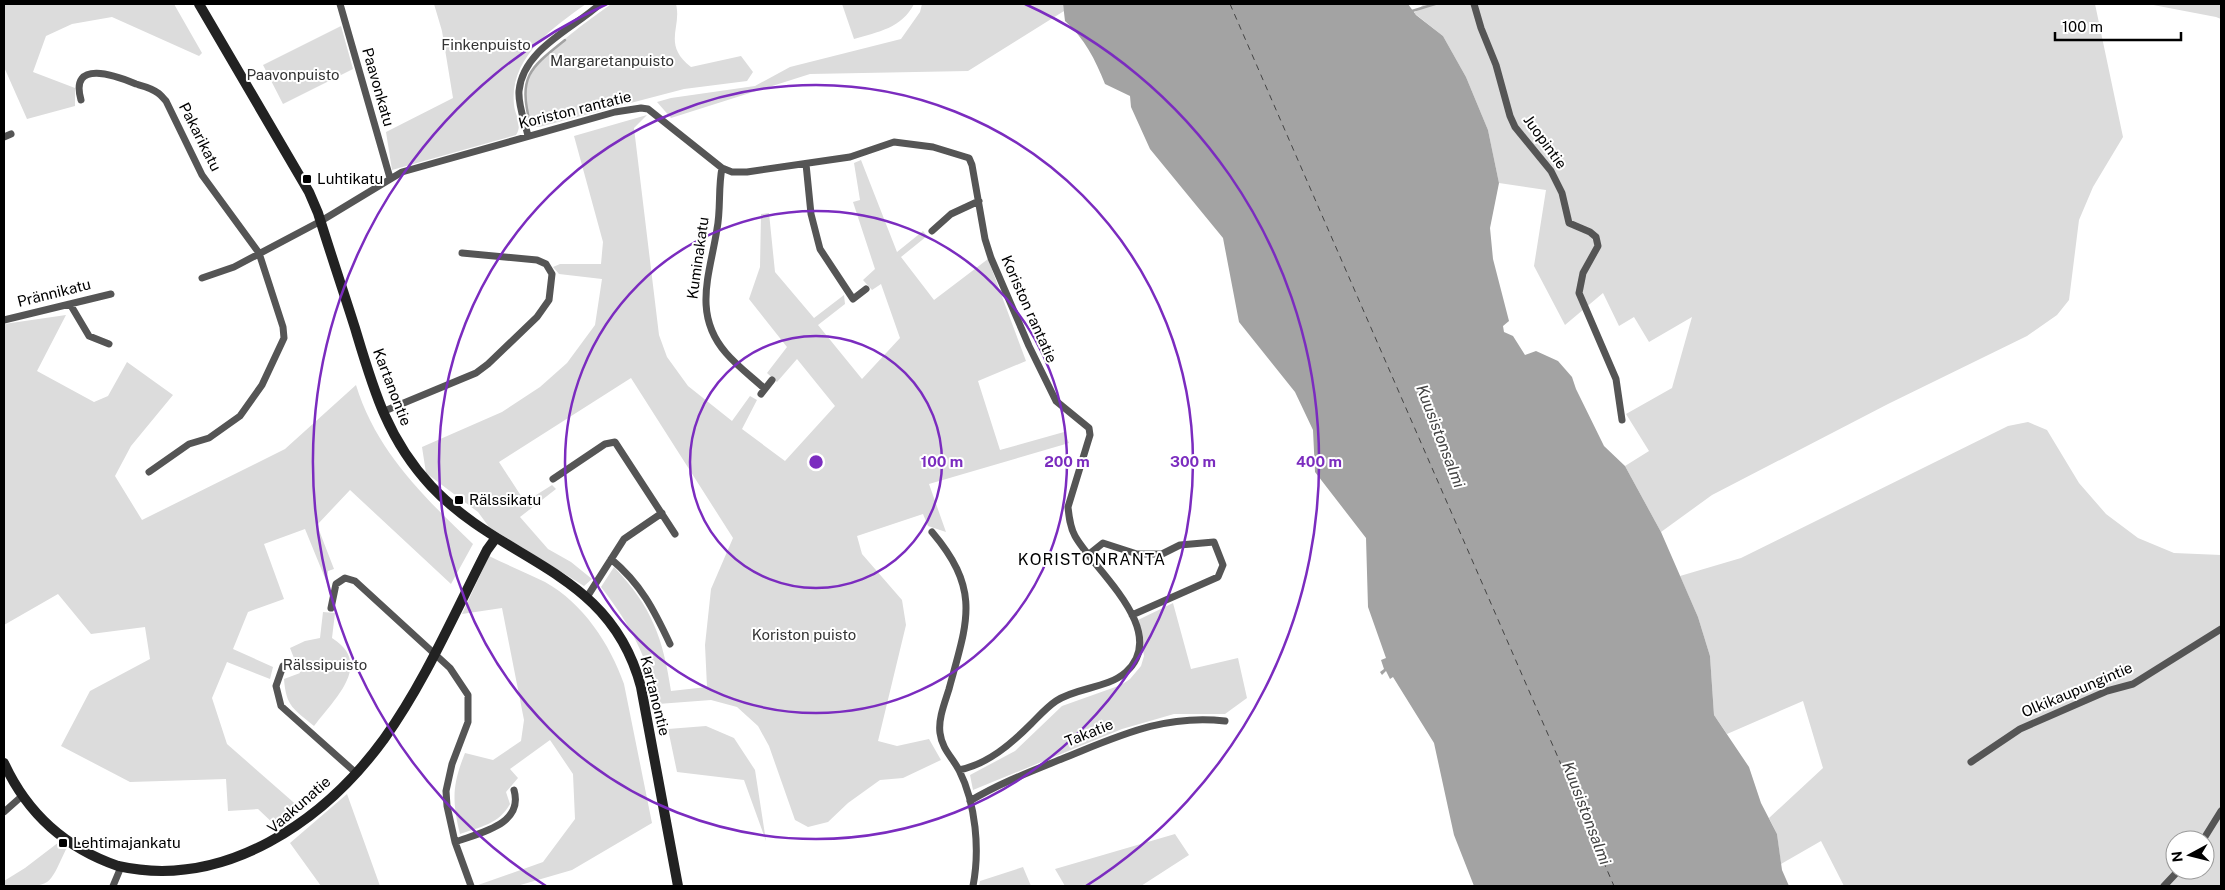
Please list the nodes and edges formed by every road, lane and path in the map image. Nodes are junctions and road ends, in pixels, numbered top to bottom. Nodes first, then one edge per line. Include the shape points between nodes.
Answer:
1 (198, 4) edge
2 (340, 4) edge
3 (600, 4) edge
4 (1474, 4) edge
5 (81, 100) dead end
6 (528, 136) junction
7 (806, 164) junction
8 (722, 168) junction
9 (390, 178) junction
10 (979, 201) junction
11 (321, 221) junction
12 (932, 231) dead end
13 (259, 253) junction
14 (462, 253) dead end
15 (202, 278) dead end
16 (866, 289) dead end
17 (111, 294) dead end
18 (70, 304) junction
19 (4, 320) edge
20 (109, 344) dead end
21 (772, 380) dead end
22 (382, 412) junction
23 (1622, 420) dead end
24 (149, 472) dead end
25 (553, 478) dead end
26 (662, 512) junction
27 (932, 532) dead end
28 (675, 534) dead end
29 (495, 539) junction
30 (1088, 555) junction
31 (611, 560) junction
32 (587, 597) junction
33 (330, 608) dead end
34 (1132, 615) junction
35 (2221, 629) edge
36 (670, 644) dead end
37 (435, 652) junction
38 (284, 666) dead end
39 (1225, 721) dead end
40 (1971, 762) dead end
41 (4, 763) edge
42 (959, 770) junction
43 (356, 773) junction
44 (514, 790) dead end
45 (22, 796) junction
46 (970, 801) junction
47 (2221, 811) edge
48 (4, 812) edge
49 (2209, 830) edge
50 (455, 842) junction
51 (121, 867) junction
52 (113, 886) edge
53 (471, 886) edge
54 (678, 886) edge
55 (973, 886) edge

1 - 11 street, Kartanontie via 306,187
2 - 9 street, Paavonkatu
3 - 6 street via 546,46 526,68 519,92
4 - 23 street, Juopintie via 1515,127 1551,171 1562,193 1568,223 1596,237 1598,246 1583,274 1579,294 1616,379
5 - 13 street, Pakarikatu via 79,92 83,79 97,72 112,74 158,92 166,101 202,175
6 - 8 street, Koriston rantatie via 641,108 657,115
6 - 9 street, Koriston rantatie
7 - 8 street, Koriston rantatie via 748,172
7 - 10 street, Koriston rantatie via 856,155 894,142 933,147 969,158
7 - 16 street via 811,214 820,249 853,299
8 - 21 street, Kuminakatu via 718,222 706,294 706,319 715,339 763,392
9 - 11 street, Koriston rantatie
10 - 12 street via 950,214
10 - 30 street, Koriston rantatie via 991,258 1040,368 1056,401 1089,428 1090,435 1068,507 1075,536
11 - 13 street
11 - 22 street, Kartanontie
13 - 15 street via 234,267
13 - 24 street via 284,333 283,344 262,386 247,408 231,423 210,438 188,444
14 - 22 street via 537,260 546,264 553,280 549,300 537,317 482,370
17 - 18 street, Prännikatu
18 - 19 street, Prännikatu
18 - 20 street via 89,336
22 - 29 street, Kartanontie via 398,444 431,486
25 - 26 street via 610,441 615,442
26 - 28 street
26 - 31 street via 632,532
27 - 42 street via 955,567 967,603 962,639 940,724 942,744
29 - 32 street, Kartanontie via 554,572
29 - 37 street, Vaakunatie
30 - 34 street, Koriston rantatie via 1121,594
30 - 34 street via 1103,543 1136,554 1162,554 1180,545 1214,542 1224,565 1218,577
31 - 32 street
31 - 36 street via 636,583 651,603
32 - 54 street, Kartanontie via 617,632 636,668
33 - 37 street via 336,584 345,578 355,581
34 - 42 street, Koriston rantatie via 1138,651 1136,660 1125,673 1056,701 1009,745 993,756
35 - 40 street, Olkikaupungintie via 2133,684 2107,691 2020,729
37 - 43 street, Vaakunatie via 394,724
37 - 50 street via 458,678 469,703 468,722 446,791
38 - 43 street via 276,686 281,706
39 - 46 street, Takatie via 1203,718 1149,725 999,784
41 - 45 street, Vaakunatie
42 - 46 street
43 - 51 street, Vaakunatie via 287,838 246,860 211,872 183,875
44 - 50 street via 515,806 508,818
45 - 48 street
45 - 51 street, Vaakunatie via 41,819 68,841
46 - 55 street via 975,844
47 - 49 street
50 - 53 street
51 - 52 street

